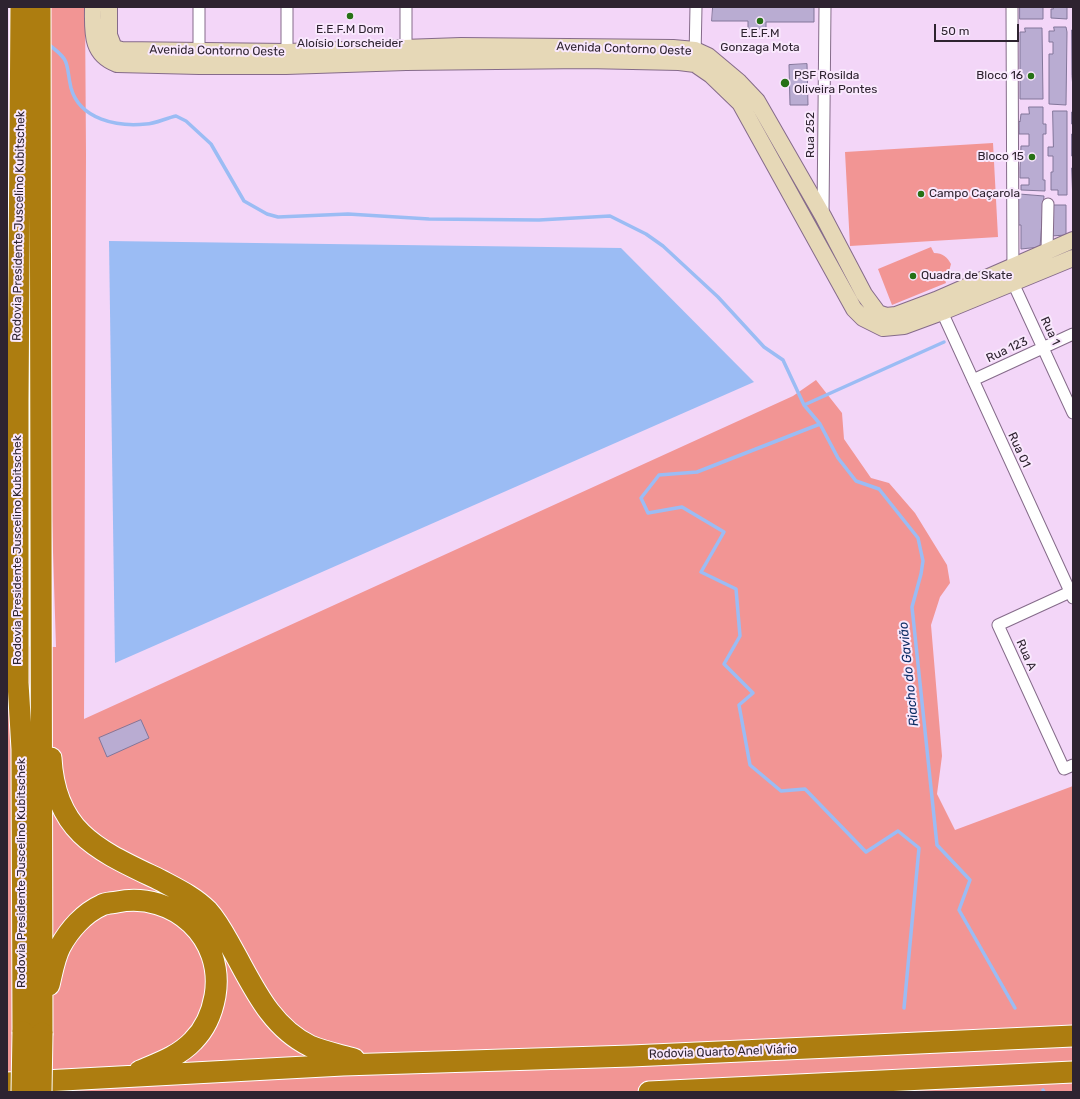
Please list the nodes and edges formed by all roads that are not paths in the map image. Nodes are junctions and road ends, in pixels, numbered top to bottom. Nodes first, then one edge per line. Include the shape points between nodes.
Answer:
1 (21, 7) edge
2 (40, 7) edge
3 (93, 7) edge
4 (109, 7) edge
5 (199, 7) edge
6 (287, 7) edge
7 (406, 7) edge
8 (696, 7) edge
9 (825, 7) edge
10 (1012, 7) edge
11 (108, 51) junction
12 (287, 52) junction
13 (406, 54) junction
14 (695, 57) junction
15 (199, 59) junction
16 (1048, 204) dead end
17 (823, 216) junction
18 (1073, 240) edge
19 (1047, 251) junction
20 (1073, 258) edge
21 (1013, 275) junction
22 (942, 312) junction
23 (885, 322) junction
24 (1073, 334) edge
25 (1043, 348) junction
26 (973, 380) junction
27 (1073, 413) edge
28 (1072, 595) edge
29 (18, 683) junction
30 (41, 705) junction
31 (1068, 767) edge
32 (7, 780) edge
33 (7, 963) edge
34 (32, 1027) junction
35 (1073, 1036) edge
36 (374, 1064) junction
37 (1073, 1072) edge
38 (125, 1077) junction
39 (7, 1083) edge
40 (22, 1092) edge
41 (41, 1092) edge
42 (649, 1092) edge

1 - 29 highway, Rodovia Presidente Juscelino Kubitschek
2 - 30 highway, Rodovia Presidente Juscelino Kubitschek
3 - 11 street via 94,36
4 - 11 street
5 - 15 street
6 - 12 street
7 - 13 street
8 - 14 street
9 - 17 street, Rua 252
10 - 21 street
11 - 15 street, Avenida Contorno Oeste via 121,50
11 - 15 street, Avenida Contorno Oeste via 108,60 118,64
12 - 13 street, Avenida Contorno Oeste
12 - 15 street, Avenida Contorno Oeste
13 - 14 street, Avenida Contorno Oeste via 679,62
13 - 15 street, Avenida Contorno Oeste via 286,66
14 - 17 street, Avenida Contorno Oeste via 717,62 757,101
14 - 23 street, Avenida Contorno Oeste via 740,103 854,308 863,318
16 - 19 street
17 - 23 street, Avenida Contorno Oeste via 872,308
18 - 19 street
19 - 21 street
20 - 21 street
21 - 22 street
21 - 23 street via 936,300 896,315
21 - 25 street, Rua 1
22 - 23 street via 904,326
22 - 26 street, Rua 01
24 - 25 street, Rua 123
25 - 26 street, Rua 123
25 - 27 street, Rua 1
26 - 28 street, Rua 01
28 - 31 street, Rua A via 998,625
29 - 32 highway
29 - 34 highway, Rodovia Presidente Juscelino Kubitschek
30 - 34 highway, Rodovia Presidente Juscelino Kubitschek
30 - 36 highway via 47,720 51,767 60,804 68,820 81,835 107,854 198,902 219,924 268,1012 281,1026 311,1047
33 - 34 highway
34 - 38 highway via 57,954 82,918 102,905 129,900 159,904 186,918 199,930 208,944 216,966 213,1007 204,1028 181,1052
34 - 40 highway, Rodovia Presidente Juscelino Kubitschek, bridge
34 - 41 highway, Rodovia Presidente Juscelino Kubitschek, bridge
35 - 36 highway, Rodovia Quarto Anel Viário via 631,1056
36 - 38 highway, Rodovia Quarto Anel Viário
37 - 42 highway
38 - 39 highway, Rodovia Quarto Anel Viário

